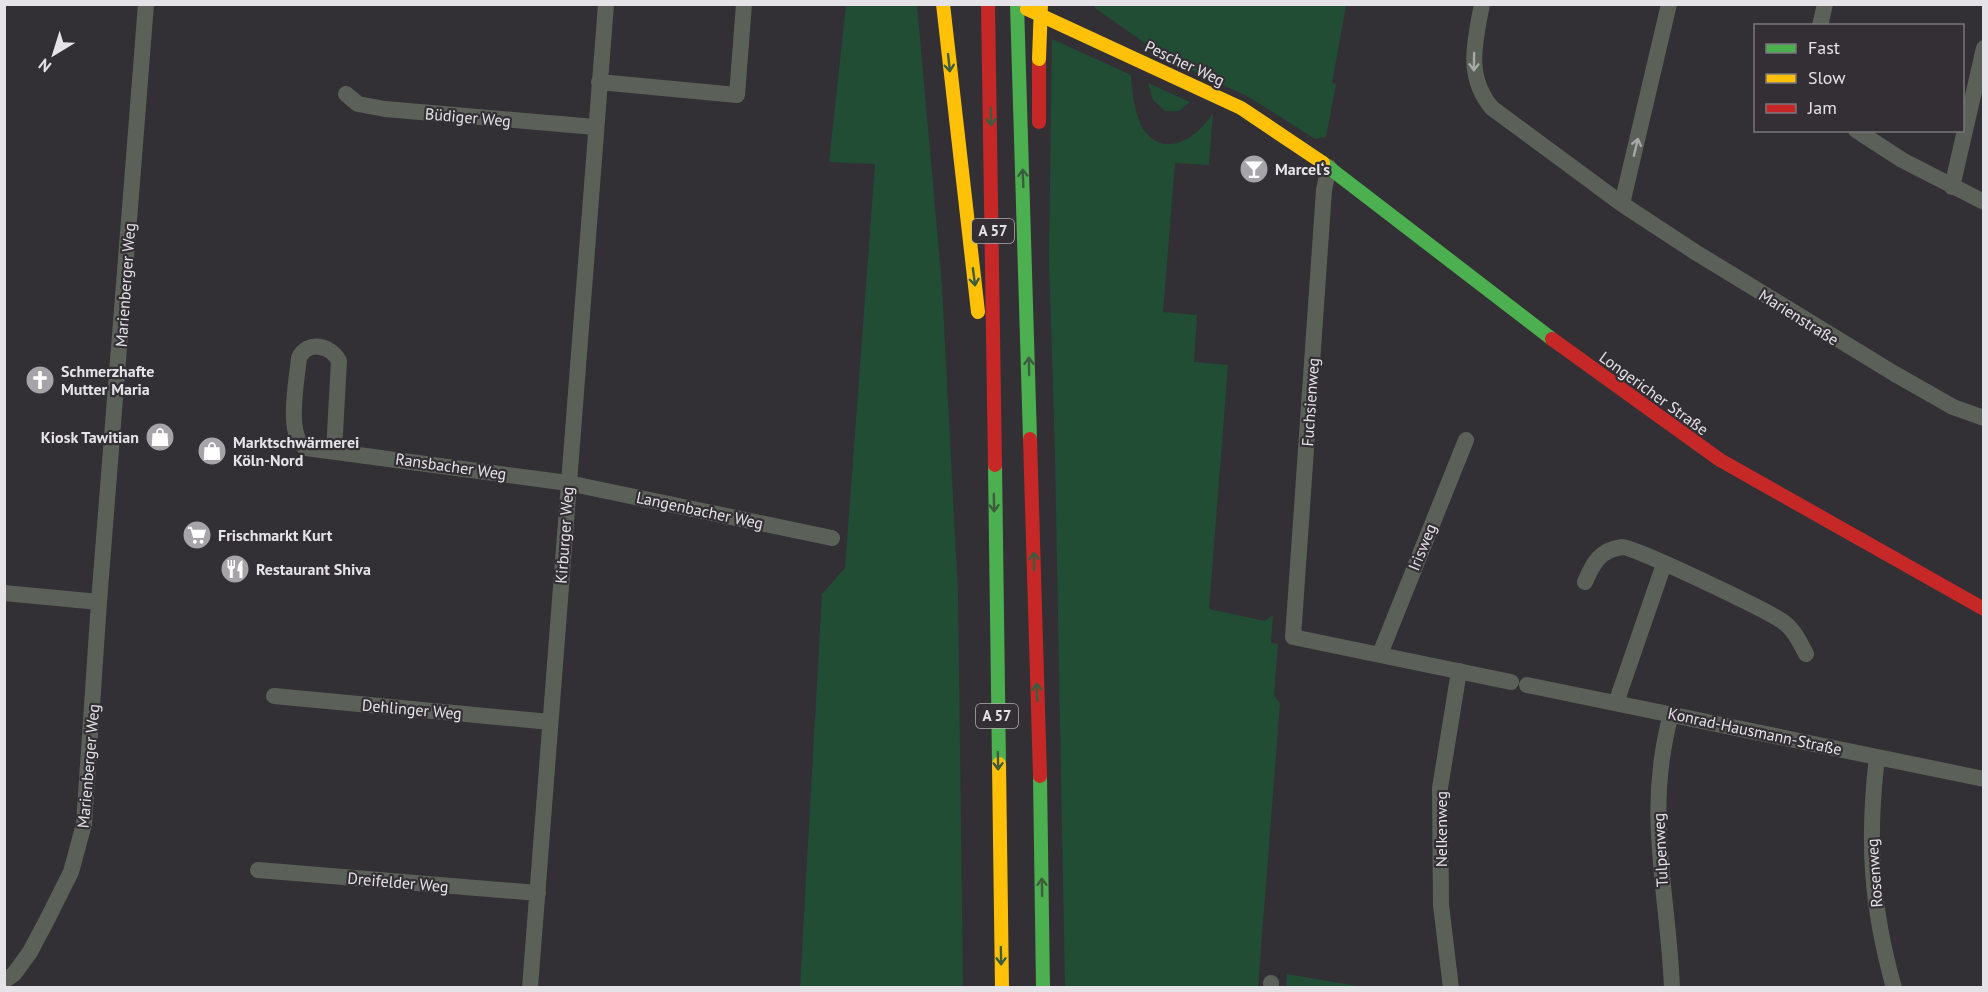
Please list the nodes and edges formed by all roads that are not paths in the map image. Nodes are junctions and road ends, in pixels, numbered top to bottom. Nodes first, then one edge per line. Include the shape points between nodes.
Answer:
1 (146, 4) edge
2 (606, 4) edge
3 (744, 4) edge
4 (943, 4) edge
5 (1017, 4) edge
6 (1041, 4) edge
7 (1482, 4) edge
8 (1669, 4) edge
9 (1825, 4) edge
10 (989, 11) edge
11 (1820, 24) edge
12 (1983, 48) edge
13 (599, 82) junction
14 (346, 94) dead end
15 (595, 127) junction
16 (1859, 132) edge
17 (1038, 137) dead end
18 (1329, 167) junction
19 (1037, 183) dead end
20 (1952, 187) junction
21 (1983, 202) edge
22 (1622, 204) junction
23 (1025, 237) junction
24 (1983, 418) edge
25 (1466, 440) dead end
26 (993, 445) junction
27 (334, 451) junction
28 (568, 483) junction
29 (832, 538) dead end
30 (1664, 564) junction
31 (1585, 582) dead end
32 (4, 593) edge
33 (99, 602) junction
34 (1983, 609) edge
35 (1293, 637) joint
36 (1380, 654) junction
37 (1806, 654) dead end
38 (1459, 672) junction
39 (274, 696) dead end
40 (1616, 703) junction
41 (1671, 714) junction
42 (550, 722) junction
43 (1877, 757) junction
44 (1983, 779) edge
45 (258, 870) dead end
46 (538, 893) junction
47 (4, 981) edge
48 (530, 987) edge
49 (1002, 987) edge
50 (1043, 987) edge
51 (1450, 987) edge
52 (1672, 987) edge
53 (1894, 987) edge

1 - 33 street, Marienberger Weg
2 - 13 street, Kirburger Weg
3 - 13 street via 737,94
4 -> 26 main road
5 - 18 main road, Pescher Weg via 1240,108
23 -> 5 main road, A 57
6 - 17 main road, bridge
7 -> 22 street, Marienstraße via 1473,74 1483,98
22 -> 8 street
9 - 11 street
10 -> 26 main road, A 57
12 - 20 street
13 - 15 street, Kirburger Weg
14 - 15 street, Büdiger Weg via 358,104 386,110
15 - 28 street, Kirburger Weg
16 - 20 street
18 - 34 main road, Longericher Straße via 1514,311 1692,441 1758,483
18 - 35 street, Fuchsienweg via 1324,190
19 - 23 main road
20 - 21 street
22 - 24 street, Marienstraße via 1828,335 1953,407
50 -> 23 main road, A 57
25 - 36 street, Irisweg
26 -> 49 main road, A 57
27 - 27 street, Ransbacher Weg via 339,361 331,351 314,346 298,358 295,436 306,448
27 - 28 street, Ransbacher Weg
28 - 29 street, Langenbacher Weg
28 - 42 street, Kirburger Weg
30 - 31 street via 1625,547 1602,553
30 - 37 street via 1783,621
30 - 40 street
32 - 33 street
33 - 47 street, Marienberger Weg via 84,824 79,847 30,952
35 - 36 street, Konrad-Hausmann-Straße
36 - 38 street, Konrad-Hausmann-Straße
38 - 40 street, Konrad-Hausmann-Straße
38 - 51 street, Nelkenweg via 1440,788 1441,905
39 - 42 street, Dehlinger Weg
40 - 41 street, Konrad-Hausmann-Straße
41 - 43 street, Konrad-Hausmann-Straße
41 - 52 street, Tulpenweg via 1662,748 1658,852
42 - 46 street, Kirburger Weg
43 - 44 street, Konrad-Hausmann-Straße
43 - 53 street, Rosenweg via 1870,813 1871,870 1880,940
45 - 46 street, Dreifelder Weg
46 - 48 street, Kirburger Weg

